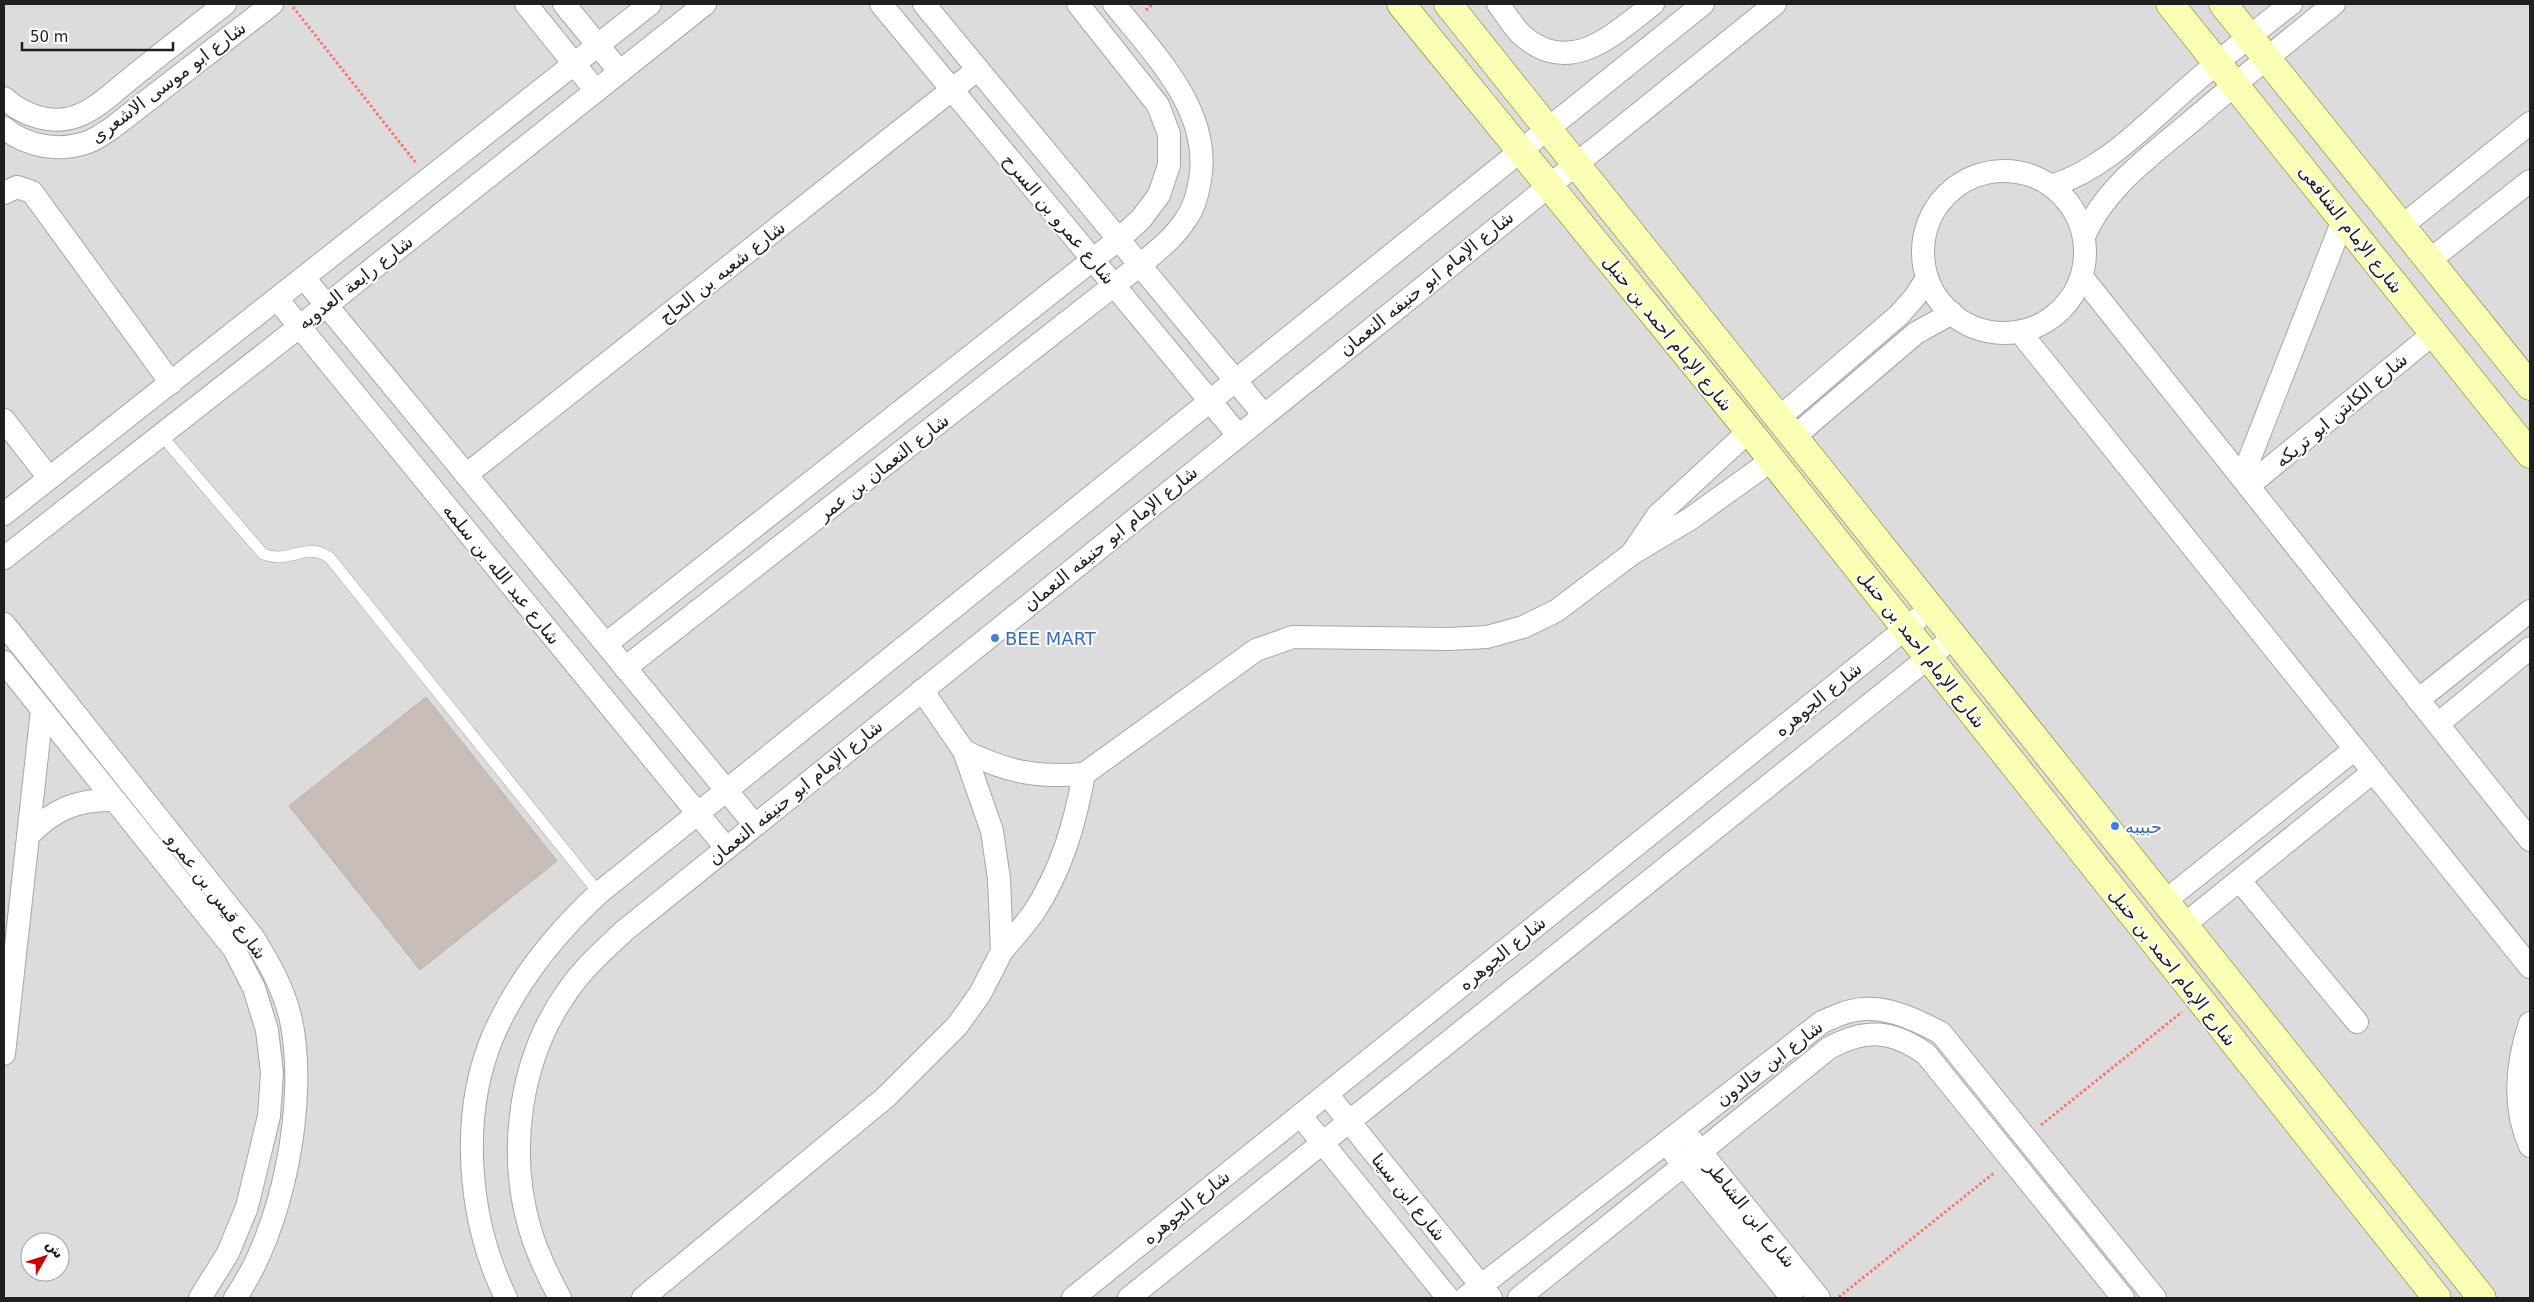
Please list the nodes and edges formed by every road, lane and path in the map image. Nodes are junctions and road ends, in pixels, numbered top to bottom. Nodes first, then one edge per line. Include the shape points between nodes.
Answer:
1 (225, 4) edge
2 (272, 4) edge
3 (291, 4) edge
4 (526, 4) edge
5 (564, 4) edge
6 (650, 4) edge
7 (705, 4) edge
8 (880, 4) edge
9 (924, 4) edge
10 (1078, 4) edge
11 (1114, 4) edge
12 (1401, 4) edge
13 (1448, 4) edge
14 (1498, 4) edge
15 (1653, 4) edge
16 (1703, 4) edge
17 (1775, 4) edge
18 (2170, 4) edge
19 (2223, 4) edge
20 (2291, 4) edge
21 (2334, 4) edge
22 (2250, 36) junction
23 (598, 45) junction
24 (2266, 58) junction
25 (2218, 62) junction
26 (574, 64) junction
27 (978, 69) junction
28 (620, 72) junction
29 (2236, 83) junction
30 (952, 90) junction
31 (596, 91) junction
32 (4, 98) edge
33 (2530, 123) edge
34 (4, 128) edge
35 (1548, 129) junction
36 (1520, 152) junction
37 (1575, 163) junction
38 (428, 180) junction
39 (2530, 181) edge
40 (1547, 185) junction
41 (2051, 186) junction
42 (4, 193) edge
43 (2343, 220) junction
44 (2402, 226) junction
45 (2084, 236) junction
46 (1119, 239) junction
47 (1093, 260) junction
48 (2430, 260) junction
49 (1140, 265) junction
50 (2082, 277) junction
51 (304, 278) junction
52 (1927, 278) junction
53 (1114, 286) junction
54 (277, 299) junction
55 (327, 305) junction
56 (1952, 313) junction
57 (299, 327) junction
58 (2020, 332) junction
59 (2434, 333) junction
60 (1236, 381) junction
61 (171, 383) junction
62 (2530, 386) edge
63 (1210, 402) junction
64 (1264, 414) junction
65 (4, 420) edge
66 (1787, 427) junction
67 (1749, 431) junction
68 (161, 435) junction
69 (1238, 435) junction
70 (2530, 454) edge
71 (1772, 460) junction
72 (466, 475) junction
73 (49, 478) junction
74 (2245, 482) junction
75 (4, 514) edge
76 (1633, 553) junction
77 (4, 558) edge
78 (1931, 608) junction
79 (2530, 611) edge
80 (4, 624) edge
81 (1906, 628) junction
82 (1954, 637) junction
83 (606, 644) junction
84 (2530, 648) edge
85 (1929, 658) junction
86 (4, 662) edge
87 (625, 668) junction
88 (922, 690) junction
89 (2418, 700) junction
90 (42, 710) junction
91 (2438, 724) junction
92 (2355, 749) junction
93 (964, 752) junction
94 (2373, 772) junction
95 (1084, 774) junction
96 (726, 790) junction
97 (113, 800) junction
98 (698, 813) junction
99 (755, 825) junction
100 (28, 836) junction
101 (2530, 840) edge
102 (726, 848) junction
103 (2240, 882) junction
104 (599, 893) junction
105 (2165, 901) junction
106 (2184, 925) junction
107 (1002, 951) junction
108 (2530, 967) edge
109 (2198, 999) junction
110 (2254, 1013) junction
111 (2357, 1022) dead end
112 (2530, 1022) edge
113 (2226, 1034) junction
114 (4, 1054) edge
115 (1327, 1094) junction
116 (1300, 1116) junction
117 (1348, 1122) junction
118 (1674, 1136) junction
119 (2028, 1141) junction
120 (1322, 1143) junction
121 (2530, 1146) edge
122 (1692, 1158) junction
123 (2010, 1160) junction
124 (1479, 1294) edge
125 (200, 1298) edge
126 (235, 1298) edge
127 (506, 1298) edge
128 (560, 1298) edge
129 (643, 1298) edge
130 (1073, 1298) edge
131 (1129, 1298) edge
132 (1448, 1298) edge
133 (1519, 1298) edge
134 (1792, 1298) edge
135 (1819, 1298) edge
136 (1838, 1298) edge
137 (2123, 1298) edge
138 (2155, 1298) edge
139 (2437, 1298) edge
140 (2482, 1298) edge

1 - 32 street, شارع ابو موسى الاشعرى via 81,115 54,120 36,117 19,110
2 - 34 street, شارع ابو موسى الاشعرى via 112,128 86,143 56,148 26,142
3 - 38 path
4 - 26 street
5 - 23 street
6 - 23 street, شارع رابعة العدويه
7 - 28 street, شارع رابعة العدويه
8 - 30 street, شارع عمرو بن السرح
9 - 27 street, شارع عمرو بن السرح
10 - 46 street, شارع النعمان بن عمر via 1158,105 1168,134 1169,165 1159,195 1141,219
11 - 49 street, شارع النعمان بن عمر via 1181,92 1194,115 1201,141 1199,185 1187,218 1171,239
12 - 36 street, شارع الإمام احمد بن حنبل
13 - 35 street, شارع الإمام احمد بن حنبل
14 - 15 street via 1523,37 1540,48 1560,54 1581,52 1600,44
16 - 35 street
17 - 37 street, شارع الإمام ابو حنيفه النعمان
18 - 25 street, شارع الإمام الشافعى
19 - 22 street
20 - 22 street
21 - 24 street
22 - 24 street
22 - 25 street
23 - 26 street, شارع رابعة العدويه
23 - 28 street
24 - 29 street
24 - 44 street
25 - 29 street, شارع الإمام الشافعى
25 - 41 street via 2102,161 2078,176
26 - 31 street
26 - 38 street, شارع رابعة العدويه
27 - 30 street, شارع شعبه بن الحاج
27 - 46 street, شارع عمرو بن السرح
28 - 31 street, شارع رابعة العدويه
29 - 43 street, شارع الإمام الشافعى
29 - 45 street via 2117,185 2098,208
30 - 47 street, شارع عمرو بن السرح
30 - 72 street, شارع شعبه بن الحاج
31 - 55 street, شارع رابعة العدويه
33 - 44 street
35 - 36 street
35 - 37 street, شارع الإمام احمد بن حنبل
36 - 40 street, شارع الإمام احمد بن حنبل
36 - 60 street
37 - 40 street, شارع الإمام ابو حنيفه النعمان
37 - 66 street, شارع الإمام احمد بن حنبل
38 - 51 street, شارع رابعة العدويه
39 - 48 street
40 - 64 street, شارع الإمام ابو حنيفه النعمان
40 - 67 street, شارع الإمام احمد بن حنبل
41 - 45 street via 2072,207
41 - 52 street via 2028,174 2003,171 1978,175 1956,187 1938,205 1926,227 1923,252
42 - 61 street via 17,187 32,192
43 - 59 street, شارع الإمام الشافعى
43 - 74 street
44 - 48 street
45 - 50 street via 2086,256
46 - 47 street, شارع النعمان بن عمر
46 - 49 street, شارع عمرو بن السرح
47 - 53 street, شارع عمرو بن السرح
47 - 83 street, شارع النعمان بن عمر
48 - 62 street
49 - 53 street, شارع النعمان بن عمر
49 - 60 street, شارع عمرو بن السرح
50 - 58 street via 2065,307 2036,327
50 - 74 street
51 - 54 street, شارع رابعة العدويه
51 - 55 street, شارع عبد الله بن سلمه
52 - 56 street via 1937,297
52 - 66 street via 1900,315
53 - 63 street, شارع عمرو بن السرح
53 - 87 street, شارع النعمان بن عمر
54 - 57 street, شارع عبد الله بن سلمه
54 - 61 street, شارع رابعة العدويه
55 - 57 street, شارع رابعة العدويه
55 - 72 street, شارع عبد الله بن سلمه
56 - 58 street via 1972,326 1996,333
56 - 66 street via 1916,333
57 - 68 street, شارع رابعة العدويه
57 - 98 street, شارع عبد الله بن سلمه
58 - 92 street
59 - 70 street, شارع الإمام الشافعى
59 - 74 street, شارع الكابتن ابو تريكه
60 - 63 street
60 - 64 street, شارع عمرو بن السرح
61 - 73 street, شارع رابعة العدويه
63 - 69 street, شارع عمرو بن السرح
63 - 96 street
64 - 69 street, شارع الإمام ابو حنيفه النعمان
65 - 73 street
66 - 78 street, شارع الإمام احمد بن حنبل
67 - 71 street, شارع الإمام احمد بن حنبل
67 - 76 street via 1658,515
68 - 77 street, شارع رابعة العدويه
68 - 104 lane via 263,554 279,558 313,550 330,558
69 - 88 street, شارع الإمام ابو حنيفه النعمان
71 - 76 street via 1690,519
71 - 81 street, شارع الإمام احمد بن حنبل
72 - 83 street, شارع عبد الله بن سلمه
73 - 75 street, شارع رابعة العدويه
74 - 89 street
76 - 95 street via 1556,611 1523,627 1486,637 1310,636 1275,642 1256,650
78 - 81 street, شارع الجوهره
78 - 82 street, شارع الإمام احمد بن حنبل
79 - 89 street
80 - 126 street, شارع قيس بن عمرو via 253,937 276,975 291,1018 297,1064 288,1161 273,1220 257,1260
81 - 85 street, شارع الإمام احمد بن حنبل
81 - 115 street, شارع الجوهره
82 - 85 street, شارع الجوهره
82 - 105 street, شارع الإمام احمد بن حنبل
83 - 87 street, شارع عبد الله بن سلمه
84 - 91 street
85 - 109 street, شارع الإمام احمد بن حنبل
85 - 117 street, شارع الجوهره
86 - 90 street, شارع قيس بن عمرو
87 - 96 street, شارع عبد الله بن سلمه
88 - 93 street
88 - 99 street, شارع الإمام ابو حنيفه النعمان
89 - 91 street
90 - 97 street, شارع قيس بن عمرو
90 - 100 street
91 - 101 street
92 - 94 street
92 - 105 street
93 - 95 street via 992,765 1022,773
93 - 107 street via 992,831 999,879
94 - 103 street
94 - 108 street
95 - 107 street via 1075,823 1058,869 1033,912
96 - 98 street
96 - 99 street, شارع عبد الله بن سلمه
97 - 100 street via 97,799 66,806 39,824
97 - 125 street, شارع قيس بن عمرو via 234,950 254,988 267,1030 272,1073 269,1116 247,1207 228,1253
98 - 102 street, شارع عبد الله بن سلمه
98 - 104 street
99 - 102 street, شارع الإمام ابو حنيفه النعمان
100 - 114 street
102 - 128 street, شارع الإمام ابو حنيفه النعمان via 593,959 567,992 546,1028 533,1061 521,1119 521,1187 532,1236
103 - 106 street
103 - 111 street
104 - 127 street via 566,924 538,958 493,1036 480,1079 473,1123 472,1168 477,1212 488,1255
105 - 106 street, شارع الإمام احمد بن حنبل
106 - 110 street, شارع الإمام احمد بن حنبل
107 - 129 street via 980,994 957,1026 886,1097
109 - 113 street, شارع الإمام احمد بن حنبل
109 - 119 path
110 - 113 street
110 - 140 street, شارع الإمام احمد بن حنبل
112 - 121 street via 2520,1060 2518,1098
113 - 139 street, شارع الإمام احمد بن حنبل
115 - 116 street, شارع الجوهره
115 - 117 street, شارع ابن سينا
116 - 120 street, شارع ابن سينا
116 - 130 street, شارع الجوهره
117 - 120 street, شارع الجوهره
117 - 124 street, شارع ابن سينا
118 - 119 street, شارع ابن خالدون via 1822,1022 1853,1010 1883,1011 1911,1017 1941,1033
118 - 122 street, شارع ابن الشاطر
118 - 124 street, شارع ابن خالدون
119 - 123 street
119 - 138 street, شارع ابن خالدون
120 - 131 street, شارع الجوهره
120 - 132 street, شارع ابن سينا
122 - 123 street, شارع ابن خالدون via 1829,1048 1847,1038 1868,1034 1889,1035 1909,1042 1926,1054
122 - 133 street, شارع ابن خالدون
122 - 134 street, شارع ابن الشاطر
122 - 135 street, شارع ابن الشاطر
123 - 136 path
123 - 137 street, شارع ابن خالدون

